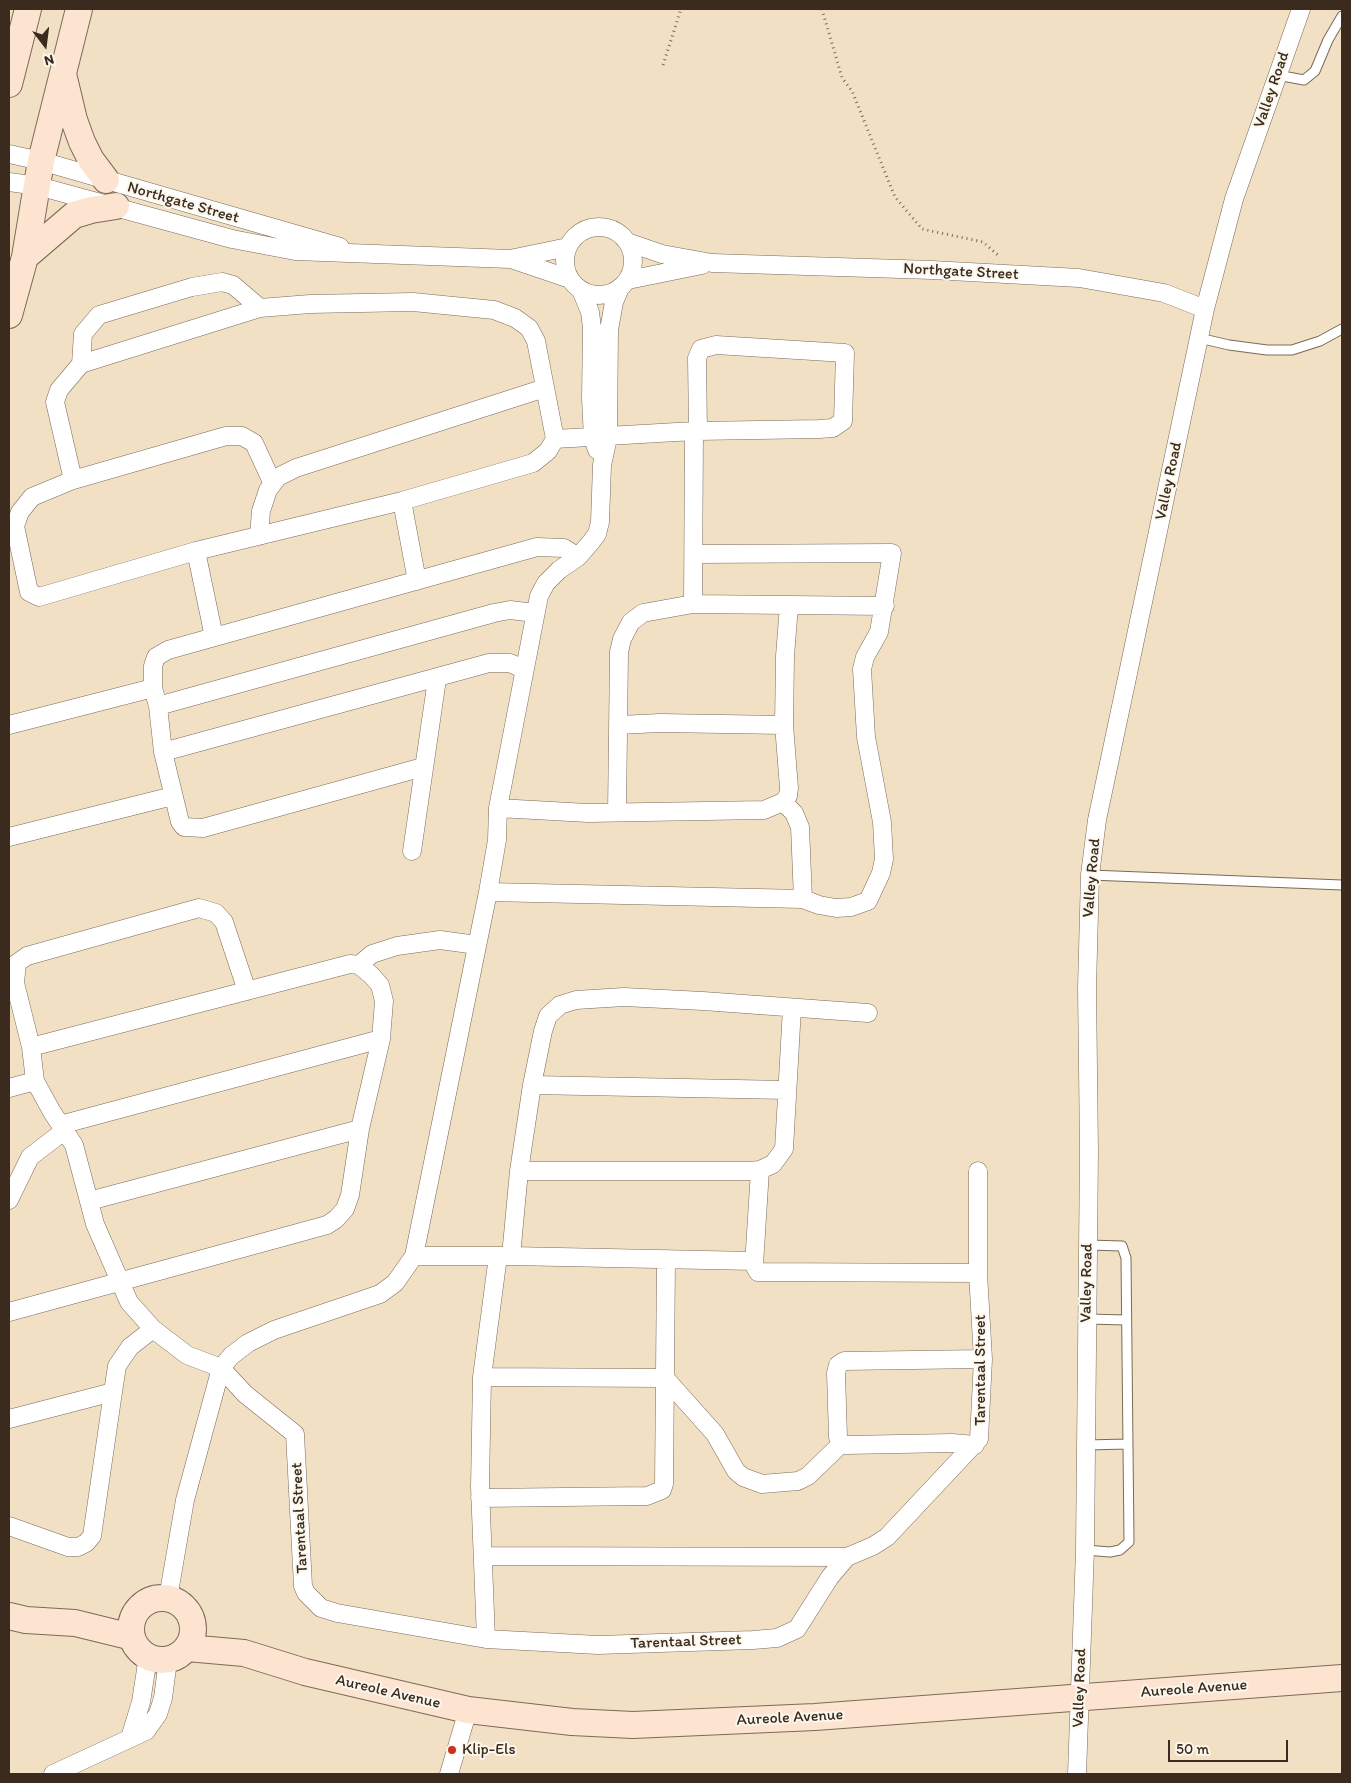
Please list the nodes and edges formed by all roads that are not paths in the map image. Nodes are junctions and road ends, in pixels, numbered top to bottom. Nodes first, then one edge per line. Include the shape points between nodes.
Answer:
1 (79, 9) edge
2 (1301, 9) edge
3 (26, 16) edge
4 (1342, 16) edge
5 (9, 48) edge
6 (63, 72) junction
7 (1277, 75) junction
8 (9, 84) edge
9 (9, 154) edge
10 (41, 161) junction
11 (106, 180) junction
12 (9, 182) edge
13 (37, 186) junction
14 (116, 206) junction
15 (627, 242) junction
16 (568, 247) junction
17 (357, 252) junction
18 (25, 257) junction
19 (510, 259) junction
20 (712, 263) junction
21 (576, 284) junction
22 (624, 284) junction
23 (260, 308) junction
24 (1205, 309) junction
25 (9, 315) edge
26 (1342, 329) edge
27 (1199, 338) junction
28 (600, 344) junction
29 (81, 364) junction
30 (545, 388) junction
31 (696, 431) junction
32 (601, 438) junction
33 (555, 439) junction
34 (73, 480) junction
35 (272, 482) junction
36 (402, 501) junction
37 (259, 536) junction
38 (196, 551) junction
39 (694, 554) junction
40 (578, 557) junction
41 (416, 581) junction
42 (693, 604) junction
43 (789, 606) junction
44 (885, 606) junction
45 (535, 613) junction
46 (214, 637) junction
47 (523, 669) junction
48 (437, 679) junction
49 (153, 688) junction
50 (158, 706) junction
51 (9, 725) edge
52 (619, 725) junction
53 (784, 725) junction
54 (163, 752) junction
55 (423, 767) junction
56 (173, 796) junction
57 (783, 802) junction
58 (498, 808) junction
59 (617, 812) junction
60 (9, 837) edge
61 (412, 851) dead end
62 (1090, 875) junction
63 (1342, 885) edge
64 (488, 892) junction
65 (804, 899) junction
66 (477, 945) junction
67 (359, 965) junction
68 (12, 984) edge
69 (247, 991) junction
70 (792, 1008) junction
71 (868, 1013) dead end
72 (381, 1040) junction
73 (31, 1047) junction
74 (36, 1081) junction
75 (532, 1085) junction
76 (9, 1088) edge
77 (787, 1090) junction
78 (62, 1128) junction
79 (360, 1129) junction
80 (519, 1170) junction
81 (760, 1170) junction
82 (978, 1171) dead end
83 (9, 1200) edge
84 (89, 1201) junction
85 (1088, 1245) junction
86 (414, 1256) junction
87 (505, 1256) junction
88 (666, 1260) junction
89 (754, 1262) junction
90 (978, 1273) junction
91 (118, 1281) junction
92 (9, 1312) edge
93 (1087, 1319) junction
94 (1126, 1320) junction
95 (153, 1329) junction
96 (983, 1359) junction
97 (221, 1368) junction
98 (482, 1377) junction
99 (665, 1378) junction
100 (113, 1392) junction
101 (9, 1419) edge
102 (841, 1444) junction
103 (1086, 1444) junction
104 (1127, 1444) junction
105 (975, 1445) junction
106 (480, 1498) junction
107 (9, 1526) edge
108 (1085, 1550) junction
109 (483, 1556) junction
110 (847, 1557) junction
111 (168, 1598) junction
112 (9, 1616) edge
113 (132, 1627) junction
114 (486, 1638) junction
115 (174, 1648) junction
116 (1342, 1678) edge
117 (1080, 1698) junction
118 (468, 1710) junction
119 (53, 1774) edge
120 (449, 1774) edge
121 (1077, 1774) edge

1 - 6 street
2 - 7 street, Valley Road
3 - 5 street
3 - 8 street
4 - 7 lane via 1315,71 1304,80
6 - 10 street
6 - 11 street via 82,142
7 - 24 street, Valley Road via 1234,199
9 - 10 street, Northgate Street
10 - 11 street, Northgate Street
10 - 13 street
11 - 17 street, Northgate Street
12 - 13 street, Northgate Street
13 - 14 street, Northgate Street
13 - 18 street
14 - 17 street, Northgate Street via 276,248 322,253
14 - 18 street via 74,215
15 - 16 street via 616,231 594,228 579,234
15 - 20 street, Northgate Street via 662,254
15 - 22 street via 634,258 633,270
16 - 19 street, Northgate Street
16 - 21 street via 566,269
17 - 19 street, Northgate Street
18 - 25 street
19 - 21 street, Northgate Street
20 - 22 street, Northgate Street
20 - 24 street, Northgate Street via 1079,278 1155,291
21 - 22 street via 599,295 610,294
21 - 28 street via 590,312
22 - 28 street
23 - 29 street
23 - 29 street via 234,286 222,282 192,286 99,315 83,334
23 - 30 street via 413,302 494,310 529,328 536,341
24 - 27 street, Valley Road
26 - 27 lane via 1320,341 1292,350 1248,348
27 - 62 street, Valley Road via 1097,820
28 - 32 street
29 - 34 street via 59,390 55,402
30 - 33 street
30 - 35 street via 296,468
31 - 31 street via 840,425 844,412 845,353 716,345 701,349 697,358
31 - 32 street
31 - 39 street
32 - 33 street
32 - 40 street via 600,522 597,534
33 - 36 street via 548,451 533,463
34 - 35 street via 226,436 242,436 254,443
34 - 38 street via 32,496 20,512 15,526 29,592 39,597
35 - 37 street via 261,511
36 - 37 street
36 - 41 street
37 - 38 street
38 - 46 street
39 - 42 street
39 - 44 street via 892,553
40 - 41 street via 564,548 545,546
40 - 45 street via 546,583
41 - 46 street
42 - 43 street
42 - 52 street via 643,613 631,622 619,652
43 - 44 street
43 - 53 street
44 - 65 street via 879,632 866,657 862,680 866,737 882,822 884,859 881,873 868,901 851,907 819,905
45 - 47 street
45 - 50 street via 510,610 494,613
46 - 49 street via 168,650 156,657
47 - 48 street via 500,662
47 - 58 street
48 - 54 street via 302,712
48 - 55 street
49 - 50 street
49 - 51 street
50 - 54 street
52 - 53 street
52 - 59 street
53 - 57 street via 789,788
54 - 56 street
55 - 56 street via 203,828 190,829 180,822
55 - 61 street
56 - 60 street
57 - 59 street via 764,810
57 - 65 street via 794,813 800,827
58 - 59 street
58 - 64 street
62 - 63 lane
62 - 85 street, Valley Road
64 - 65 street
64 - 66 street
66 - 67 street via 440,940 397,946 372,954
66 - 86 street
67 - 69 street via 350,964
67 - 72 street via 380,985 384,1001
68 - 69 street via 17,963 27,956 199,908 216,913 224,922
68 - 73 street
69 - 73 street
70 - 71 street
70 - 75 street via 624,997 576,1000 560,1005 548,1016
70 - 77 street
72 - 78 street
72 - 79 street
73 - 74 street
74 - 76 street
74 - 78 street
75 - 77 street
75 - 80 street
77 - 81 street via 784,1149 773,1164
78 - 83 street via 30,1157
78 - 84 street via 74,1145
79 - 84 street
79 - 91 street via 350,1195 345,1209 327,1225
80 - 81 street
80 - 87 street
81 - 89 street
82 - 90 street, Tarentaal Street
84 - 91 street
85 - 93 street, Valley Road
85 - 94 lane via 1122,1246
86 - 87 street
86 - 97 street via 395,1283 380,1294 274,1330 248,1343
87 - 88 street
87 - 98 street
88 - 89 street
88 - 99 street
89 - 90 street via 758,1272
90 - 96 street, Tarentaal Street
91 - 92 street
91 - 95 street via 129,1302
93 - 94 lane
93 - 103 street, Valley Road
94 - 104 lane
95 - 97 street via 187,1355
95 - 100 street via 130,1347 117,1366
96 - 102 street via 844,1361 838,1365 836,1373 838,1437
96 - 105 street, Tarentaal Street via 981,1433
97 - 111 street via 185,1500
97 - 114 street, Tarentaal Street via 245,1394 295,1434 304,1586 312,1600 321,1608 337,1613
98 - 99 street
98 - 106 street
99 - 102 street via 715,1434 736,1471 762,1484 798,1481 808,1476
99 - 106 street via 664,1484 657,1494
100 - 101 street
100 - 107 street via 92,1536 78,1547 68,1547
102 - 105 street via 952,1442
103 - 104 lane
103 - 108 street, Valley Road
104 - 108 lane via 1130,1542 1120,1550 1110,1552
105 - 110 street, Tarentaal Street via 887,1537
106 - 109 street
108 - 117 street, Valley Road
109 - 110 street
109 - 114 street
110 - 114 street, Tarentaal Street via 830,1577 797,1629 777,1638 598,1645
111 - 113 street via 150,1600 143,1605
111 - 115 street via 184,1606 189,1613
112 - 113 street
113 - 115 street via 141,1652
115 - 118 street, Aureole Avenue via 244,1653 305,1672
115 - 119 street via 158,1714 146,1731
116 - 117 street, Aureole Avenue
117 - 118 street, Aureole Avenue via 633,1726
117 - 121 street, Valley Road
118 - 120 street

